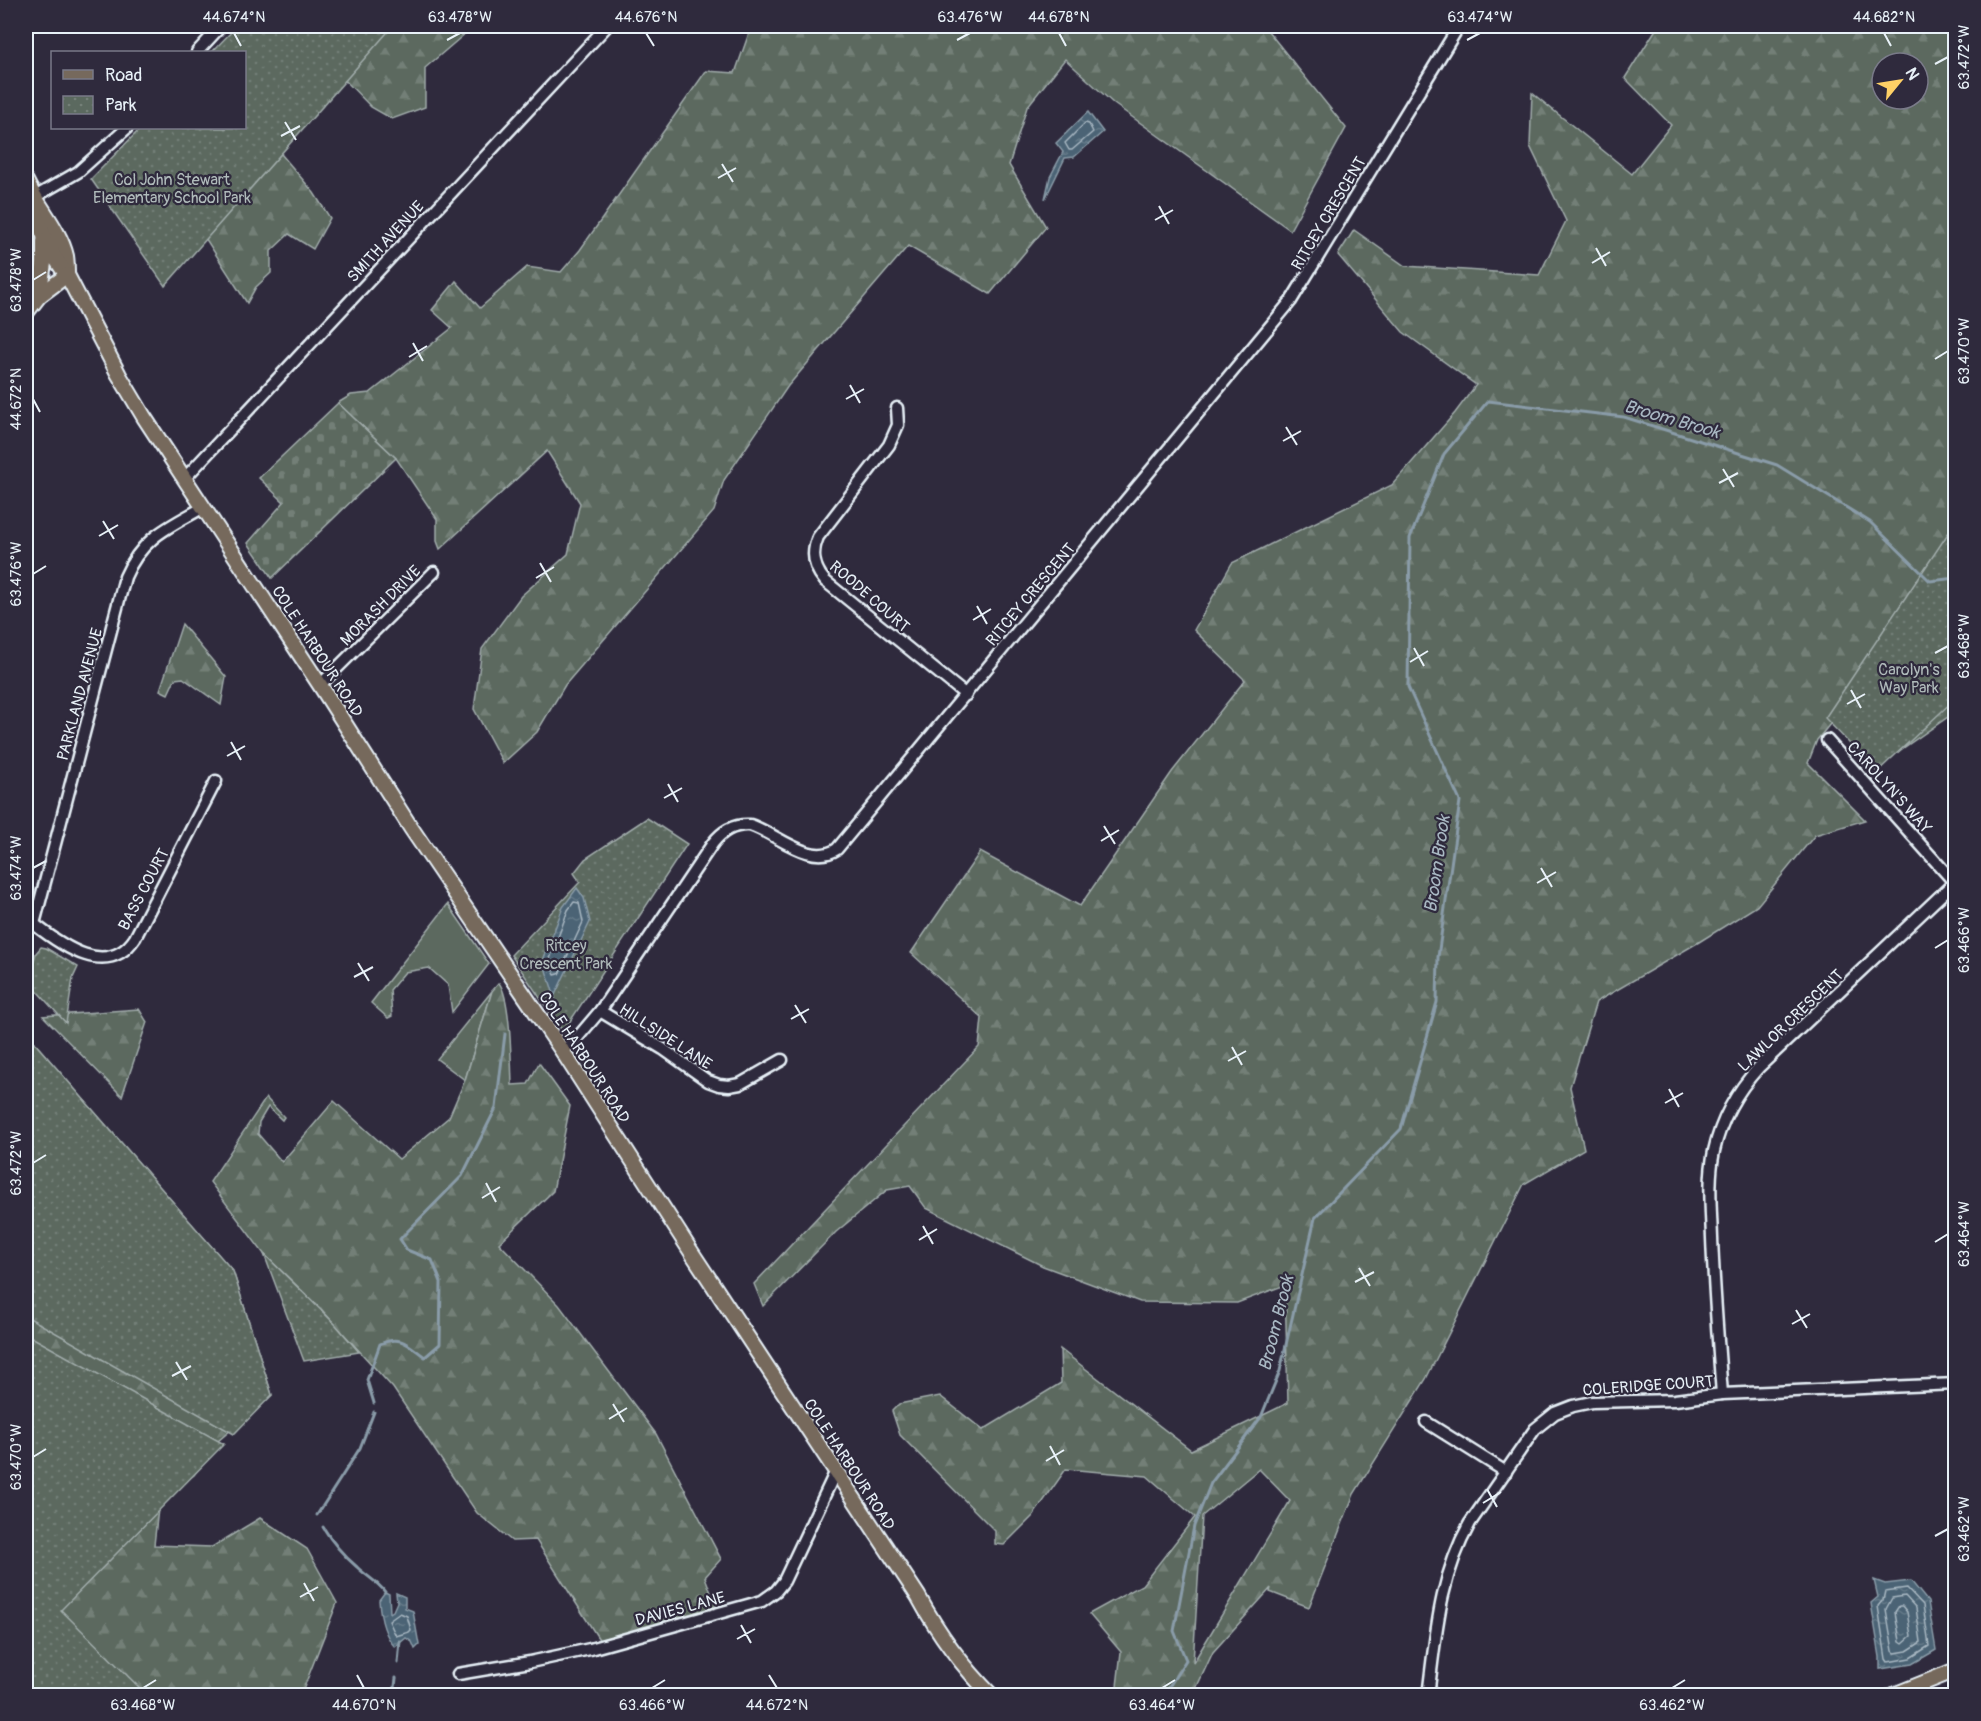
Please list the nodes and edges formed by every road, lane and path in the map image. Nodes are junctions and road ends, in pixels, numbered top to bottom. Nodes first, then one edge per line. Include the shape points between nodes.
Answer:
1 (221, 26) edge
2 (607, 26) edge
3 (1459, 26) edge
4 (198, 51) edge
5 (126, 129) edge
6 (26, 182) edge
7 (33, 198) junction
8 (44, 236) junction
9 (67, 275) junction
10 (39, 296) junction
11 (26, 313) edge
12 (897, 408) dead end
13 (185, 478) junction
14 (204, 507) junction
15 (434, 572) dead end
16 (320, 685) junction
17 (966, 695) junction
18 (1827, 740) dead end
19 (216, 781) dead end
20 (1955, 881) edge
21 (34, 924) joint
22 (600, 1011) junction
23 (561, 1049) junction
24 (782, 1060) dead end
25 (1956, 1384) edge
26 (1722, 1394) junction
27 (1426, 1422) dead end
28 (836, 1471) junction
29 (1506, 1472) junction
30 (1956, 1670) edge
31 (458, 1674) dead end
32 (992, 1695) edge
33 (1428, 1695) edge
34 (1891, 1695) edge

1 - 4 street
2 - 13 street, SMITH AVENUE
3 - 17 street, RITCEY CRESCENT via 1291,301
5 - 7 street via 78,172
6 - 7 main road, COLE HARBOUR ROAD
7 - 8 main road, COLE HARBOUR ROAD
7 - 9 main road, COLE HARBOUR ROAD via 47,214 66,255
8 - 9 main road, COLE HARBOUR ROAD
8 - 10 main road
9 - 10 main road
9 - 13 main road, COLE HARBOUR ROAD via 118,375
10 - 11 main road
12 - 17 street, ROODE COURT via 898,425 892,440 820,534 814,561 828,583
13 - 14 main road, COLE HARBOUR ROAD
14 - 16 main road, COLE HARBOUR ROAD
14 - 21 street, PARKLAND AVENUE via 147,543 125,577
15 - 16 street, MORASH DRIVE
16 - 23 main road, COLE HARBOUR ROAD via 411,828
17 - 22 street, RITCEY CRESCENT via 835,851 809,852 750,825 736,826 721,834
18 - 20 street, CAROLYN'S WAY
19 - 21 street, BASS COURT via 135,938 123,951 111,958 93,958
20 - 26 street, LAWLOR CRESCENT via 1759,1067 1725,1119 1714,1154 1711,1181
22 - 23 street, RITCEY CRESCENT via 572,1044
22 - 24 street, HILLSIDE LANE via 718,1085 740,1083
23 - 28 main road, COLE HARBOUR ROAD
25 - 26 street, COLERIDGE COURT
26 - 29 street, COLERIDGE COURT via 1573,1406 1555,1413 1535,1429
27 - 29 street
28 - 31 street, DAVIES LANE via 784,1581 762,1601 590,1649
28 - 32 main road, COLE HARBOUR ROAD via 947,1645
29 - 33 street, COLERIDGE COURT via 1470,1523 1446,1579
30 - 34 main road

